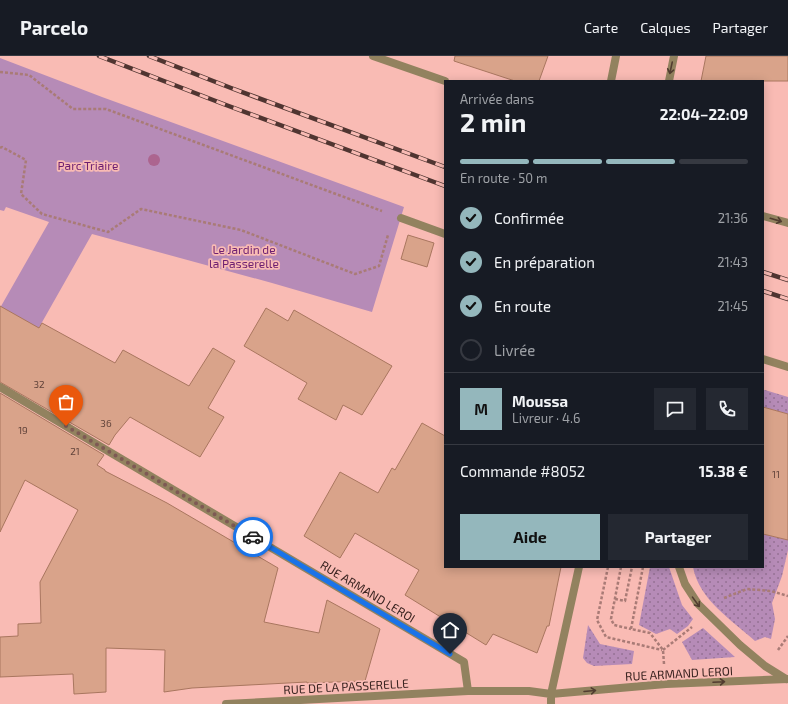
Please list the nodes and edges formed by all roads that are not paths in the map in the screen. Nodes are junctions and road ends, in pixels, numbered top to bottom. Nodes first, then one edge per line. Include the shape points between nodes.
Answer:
1 (373, 56) edge
2 (616, 56) edge
3 (674, 56) edge
4 (391, 59) edge
5 (611, 80) edge
6 (669, 80) edge
7 (444, 81) edge
8 (397, 216) road end
9 (764, 216) edge
10 (788, 223) edge
11 (444, 234) edge
12 (764, 359) edge
13 (788, 367) edge
14 (0, 387) edge
15 (579, 568) edge
16 (679, 568) edge
17 (787, 679) edge
18 (468, 691) junction
19 (551, 694) junction
20 (226, 704) edge
21 (551, 704) edge

1 - 4 street
2 - 5 street
3 -> 6 street
4 - 7 street
8 - 11 street
9 -> 10 street
12 - 13 street
14 - 18 street, RUE ARMAND LEROI via 464,662
15 - 19 street
16 -> 17 street via 685,584 698,604 765,666
19 -> 17 street, RUE ARMAND LEROI via 666,684
18 - 19 street, RUE ARMAND LEROI via 529,691
18 - 20 street, RUE DE LA PASSERELLE
19 - 21 street

